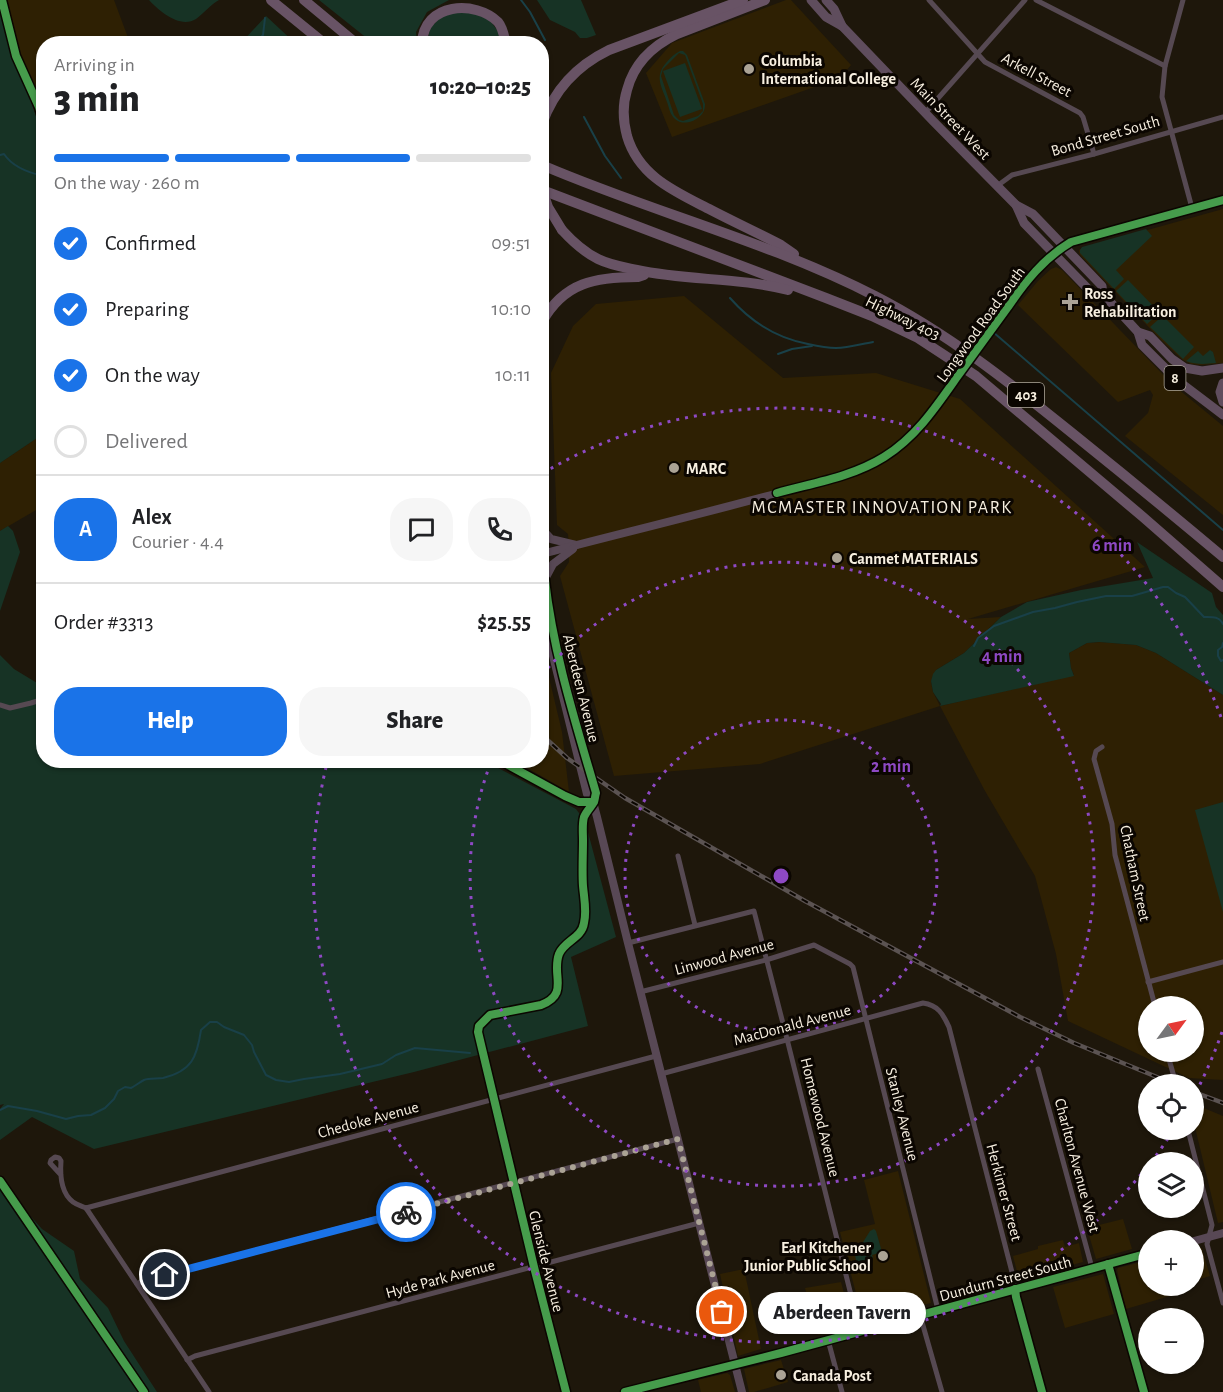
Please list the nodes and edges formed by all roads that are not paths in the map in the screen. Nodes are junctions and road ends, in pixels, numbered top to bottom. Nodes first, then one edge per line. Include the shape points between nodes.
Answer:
1 (271, 0) edge
2 (304, 0) edge
3 (742, 0) edge
4 (765, 0) edge
5 (811, 0) edge
6 (826, 0) edge
7 (929, 0) edge
8 (1025, 0) edge
9 (1036, 0) edge
10 (1183, 0) edge
11 (492, 5) dead end
12 (842, 26) junction
13 (312, 36) edge
14 (347, 36) edge
15 (424, 36) edge
16 (504, 36) edge
17 (512, 36) edge
18 (978, 54) junction
19 (1165, 66) junction
20 (549, 106) edge
21 (925, 113) junction
22 (1223, 117) edge
23 (1171, 131) junction
24 (1094, 154) junction
25 (549, 162) edge
26 (549, 168) edge
27 (586, 182) junction
28 (997, 186) junction
29 (549, 193) edge
30 (1223, 200) edge
31 (1016, 205) junction
32 (549, 208) edge
33 (1192, 208) junction
34 (1064, 246) junction
35 (1054, 254) junction
36 (809, 264) junction
37 (650, 274) junction
38 (1103, 294) junction
39 (826, 298) junction
40 (549, 309) edge
41 (1138, 332) junction
42 (1223, 368) edge
43 (1223, 383) edge
44 (1223, 402) edge
45 (1223, 415) edge
46 (549, 537) edge
47 (577, 546) junction
48 (549, 552) edge
49 (1223, 557) edge
50 (549, 571) edge
51 (1223, 587) edge
52 (549, 613) edge
53 (549, 639) edge
54 (36, 701) edge
55 (0, 705) edge
56 (1101, 747) dead end
57 (514, 768) edge
58 (593, 802) junction
59 (678, 856) dead end
60 (695, 925) junction
61 (628, 943) junction
62 (814, 945) joint
63 (766, 960) junction
64 (1223, 962) edge
65 (1148, 982) junction
66 (640, 992) junction
67 (1152, 996) edge
68 (931, 1004) joint
69 (865, 1018) junction
70 (787, 1039) junction
71 (657, 1056) junction
72 (485, 1066) dead end
73 (1038, 1069) dead end
74 (662, 1074) junction
75 (494, 1100) junction
76 (678, 1139) junction
77 (1191, 1140) edge
78 (61, 1175) dead end
79 (514, 1183) junction
80 (86, 1208) junction
81 (699, 1223) junction
82 (1223, 1233) edge
83 (1209, 1236) junction
84 (1204, 1237) edge
85 (1138, 1256) edge
86 (1108, 1264) junction
87 (534, 1267) junction
88 (1092, 1268) junction
89 (136, 1284) junction
90 (1015, 1289) junction
91 (1223, 1303) edge
92 (938, 1310) junction
93 (920, 1315) junction
94 (860, 1331) junction
95 (828, 1340) junction
96 (187, 1360) junction
97 (735, 1365) junction
98 (209, 1392) edge
99 (566, 1392) edge
100 (625, 1392) edge
101 (742, 1392) edge
102 (842, 1392) edge
103 (942, 1392) edge
104 (1042, 1392) edge
105 (1144, 1392) edge

1 - 13 highway
2 - 14 highway
3 - 20 highway via 594,58 563,84
4 - 36 highway via 677,34 652,48 629,83 624,122 637,159 655,178
5 - 12 main road, Main Street West / 8
6 - 12 main road, Main Street West / 8
7 - 18 street, Arkell Street
8 - 18 street
9 - 19 street
10 - 19 street
11 - 17 highway via 506,21
12 - 21 main road, Main Street West / 8
15 - 16 highway via 435,13 460,2 482,6 490,12
18 - 21 street
18 - 24 street, Arkell Street via 984,62 1080,113
19 - 23 street via 1162,97
21 - 28 main road, Main Street West / 8
22 - 23 street, Bond Street South
23 - 24 street, Bond Street South
23 - 33 street
24 - 28 street, Bond Street South via 1012,175
25 - 27 highway
26 - 27 highway, Highway 403 / 403
27 - 36 highway, Highway 403 / 403
28 - 31 main road, Main Street West / 8
29 - 39 highway, Highway 403 / 403
30 - 33 street, Longwood Road South
31 - 34 main road, Main Street West / 8 via 1033,214
31 - 35 main road, Main Street West / 8 via 1024,223
32 - 37 highway, bridge via 562,230 596,258
33 - 34 street, Longwood Road South
34 - 35 main road, Longwood Road South
34 - 38 main road, Main Street West / 8 via 1102,286
35 - 38 main road, Main Street West / 8 via 1093,294
35 - 47 main road, Longwood Road South, bridge via 1027,280 912,436 885,456 863,468 813,483
36 - 49 highway, Highway 403 / 403 via 899,309 981,361
37 - 39 highway via 741,281
37 - 40 highway via 585,283
38 - 41 main road, Main Street West / 8
39 - 51 highway, Highway 403 / 403 via 918,338 976,376
41 - 42 main road via 1150,336 1185,368
41 - 45 main road, Main Street West / 8 via 1142,345 1177,380
43 - 44 main road
46 - 47 main road
47 - 48 main road, Longwood Road South
47 - 50 main road
52 - 58 main road, Aberdeen Avenue via 596,793
53 - 58 main road, Aberdeen Avenue via 587,794
54 - 55 street via 10,708
56 - 65 street, Chatham Street via 1094,759
57 - 58 street via 579,802
58 - 61 main road, Aberdeen Avenue
59 - 60 street
60 - 61 street
60 - 63 street, Homewood Avenue via 754,911
61 - 66 main road, Aberdeen Avenue
62 - 63 street, Linwood Avenue
62 - 69 street, Stanley Avenue via 853,967
63 - 66 street, Linwood Avenue
63 - 70 street, Homewood Avenue
64 - 65 street
65 - 67 street, Chatham Street
66 - 71 main road, Aberdeen Avenue
68 - 69 street, MacDonald Avenue
68 - 90 street, Herkimer Street via 944,1015 949,1027
69 - 70 street, MacDonald Avenue
69 - 92 street, Stanley Avenue
70 - 74 street, MacDonald Avenue
70 - 94 street, Homewood Avenue
71 - 74 main road, Aberdeen Avenue
71 - 75 street, Chedoke Avenue
72 - 75 street, Glenside Avenue
73 - 88 street, Charlton Avenue West
74 - 76 main road, Aberdeen Avenue
75 - 79 street, Glenside Avenue
75 - 80 street, Chedoke Avenue
76 - 79 street
76 - 81 main road, Aberdeen Avenue
77 - 83 street via 1212,1225
78 - 80 street via 67,1195
79 - 87 street, Glenside Avenue
79 - 89 street
80 - 89 street
81 - 87 street, Hyde Park Avenue
81 - 97 main road, Aberdeen Avenue
82 - 83 main road
83 - 84 main road
83 - 91 street via 1207,1244
85 - 86 main road, Dundurn Street South
86 - 88 main road, Dundurn Street South
86 - 105 street
87 - 96 street, Hyde Park Avenue
87 - 99 street, Glenside Avenue
88 - 90 main road, Dundurn Street South
89 - 96 street
90 - 92 main road, Dundurn Street South
90 - 104 street, Herkimer Street
92 - 93 main road, Dundurn Street South
93 - 94 main road, Dundurn Street South
93 - 103 street
94 - 95 main road, Dundurn Street South
95 - 97 main road, Dundurn Street South
95 - 102 street
96 - 98 street
97 - 100 street, Dundurn Street South
97 - 101 main road, Aberdeen Avenue

